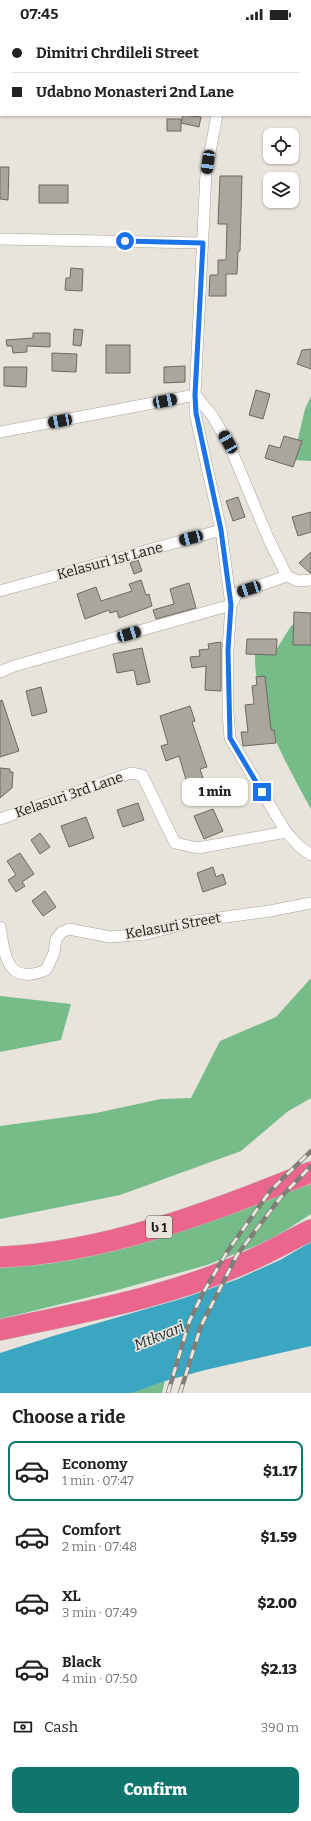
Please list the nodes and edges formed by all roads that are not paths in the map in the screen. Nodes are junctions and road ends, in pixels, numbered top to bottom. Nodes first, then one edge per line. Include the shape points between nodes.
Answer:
1 (217, 116) edge
2 (0, 239) edge
3 (203, 243) junction
4 (195, 395) junction
5 (0, 432) edge
6 (221, 530) junction
7 (287, 576) junction
8 (311, 580) edge
9 (0, 591) edge
10 (231, 605) junction
11 (0, 672) edge
12 (0, 819) edge
13 (286, 832) junction
14 (311, 855) edge
15 (311, 903) edge
16 (0, 927) edge
17 (311, 1172) edge
18 (311, 1230) edge
19 (0, 1257) edge
20 (0, 1330) edge

1 - 3 street via 206,173
2 - 3 street
3 - 4 street
4 - 5 street
4 - 6 street via 196,413
4 - 7 street via 211,414 228,442 268,540
6 - 9 street, Kelasuri 1st Lane
6 - 10 street
7 - 8 street via 298,581
7 - 10 street via 236,593
10 - 11 street
10 - 13 street via 228,650 230,738
12 - 13 street, Kelasuri 3rd Lane via 131,773 142,775 175,843 198,848
13 - 14 street
15 - 16 street, Kelasuri Street via 196,921 146,934 110,937 69,929 56,939 54,953 46,970 35,975 11,968 5,956
17 - 19 highway, ს 1 via 195,1216 150,1229 61,1251
18 - 20 highway via 248,1262 199,1280 88,1311

